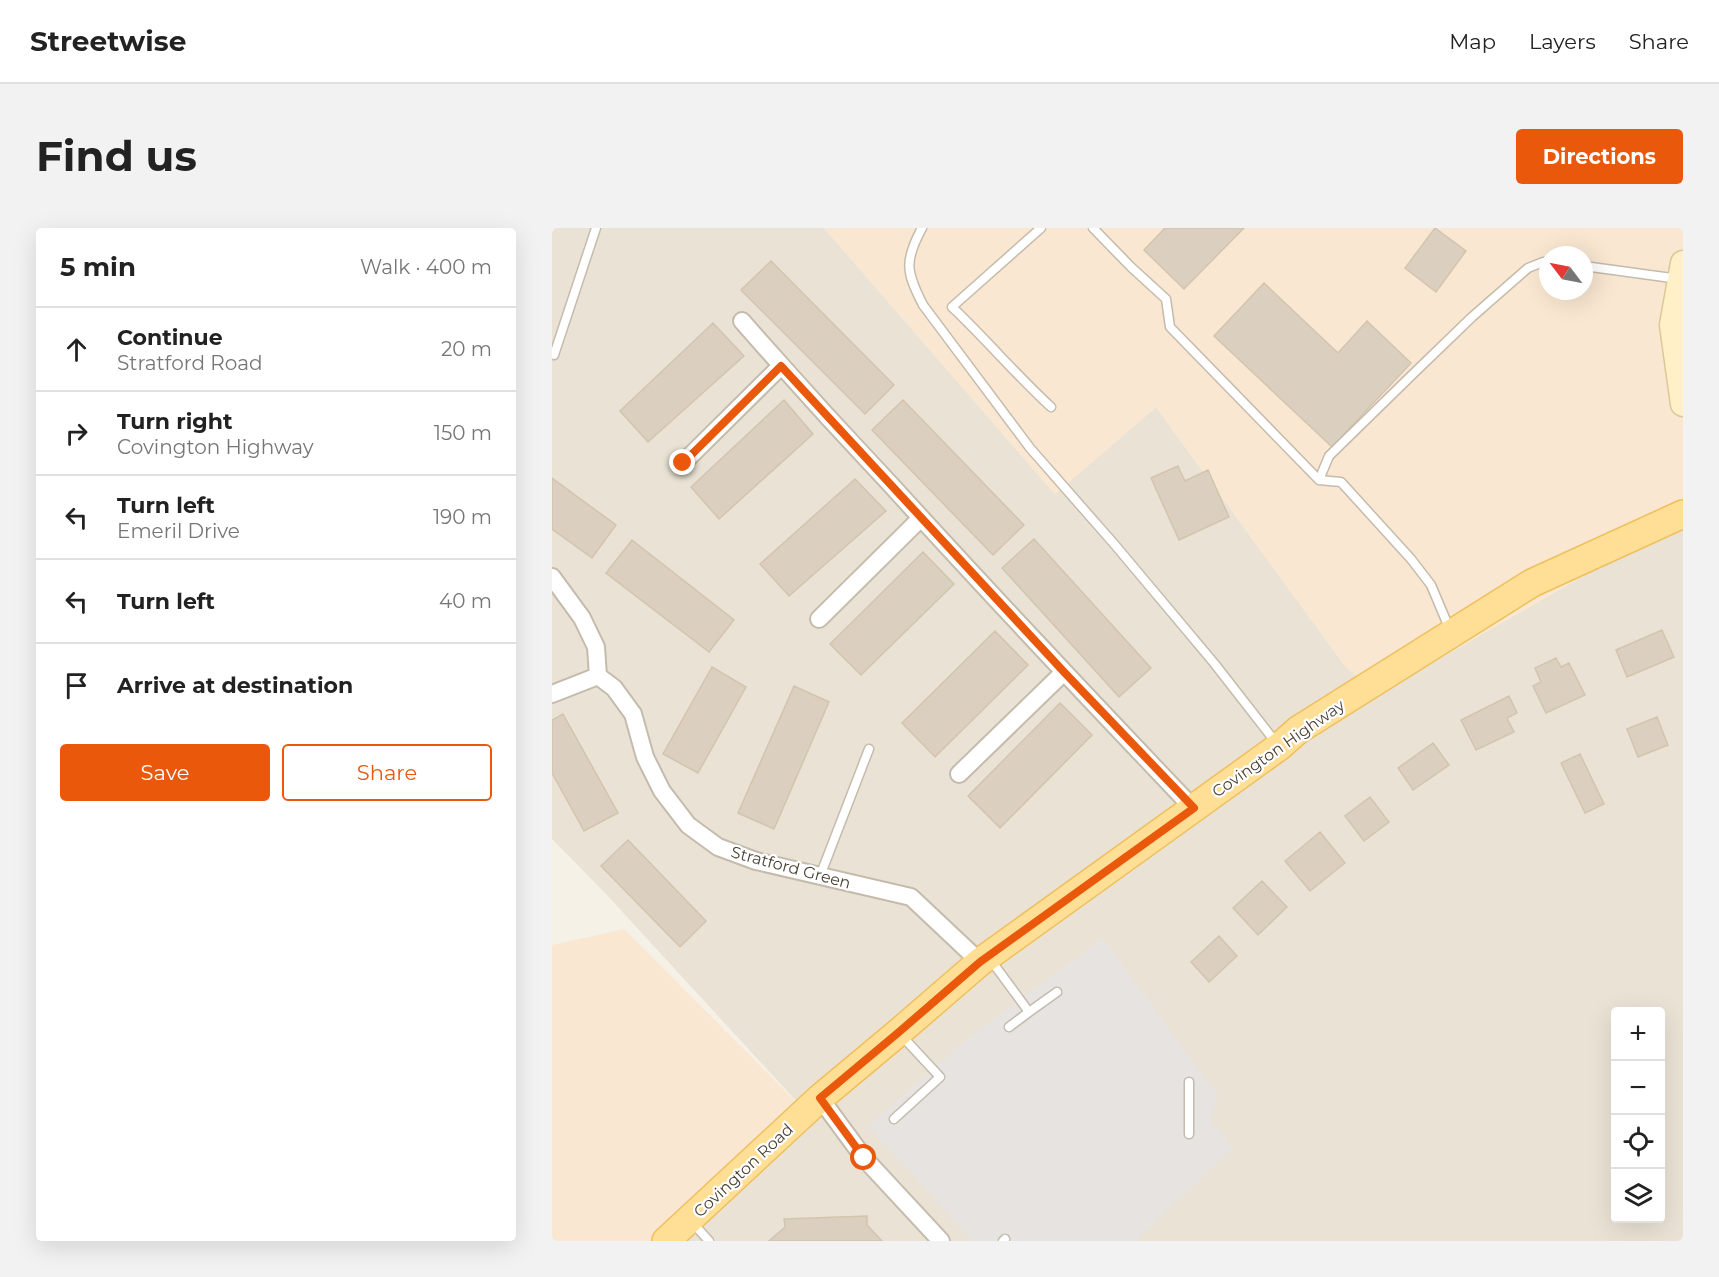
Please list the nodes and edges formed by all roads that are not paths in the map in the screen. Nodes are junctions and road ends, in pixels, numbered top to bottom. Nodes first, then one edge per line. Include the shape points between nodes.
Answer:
1 (596, 228) edge
2 (922, 228) edge
3 (1041, 228) edge
4 (1093, 228) edge
5 (1539, 264) edge
6 (1593, 266) edge
7 (1681, 271) edge
8 (742, 321) dead end
9 (554, 354) edge
10 (781, 366) junction
11 (1683, 404) edge
12 (1051, 407) dead end
13 (683, 463) dead end
14 (1319, 480) junction
15 (1683, 514) edge
16 (921, 518) junction
17 (552, 577) edge
18 (819, 619) dead end
19 (1452, 633) junction
20 (1064, 672) junction
21 (598, 676) junction
22 (552, 694) edge
23 (1280, 746) junction
24 (869, 749) dead end
25 (959, 774) dead end
26 (1194, 808) junction
27 (820, 876) junction
28 (984, 959) junction
29 (1057, 992) dead end
30 (1029, 1012) junction
31 (1009, 1027) dead end
32 (899, 1032) junction
33 (1189, 1082) dead end
34 (820, 1098) junction
35 (894, 1119) dead end
36 (1189, 1134) dead end
37 (690, 1220) junction
38 (666, 1241) edge
39 (709, 1241) edge
40 (941, 1241) edge

1 - 9 lane
2 - 23 lane via 911,249 908,266 922,305 1030,448
3 - 12 lane via 952,307
4 - 14 lane via 1166,299 1170,327
5 - 14 lane via 1528,268 1414,372 1329,456
6 - 7 lane
7 - 11 main road via 1672,325
8 - 10 street
10 - 13 street
10 - 16 street
14 - 19 lane via 1341,482 1411,559 1431,585
15 - 19 main road, Covington Highway via 1532,583
16 - 18 street
16 - 20 street
17 - 21 street via 582,618 596,646
19 - 23 main road, Covington Highway via 1298,730
20 - 25 street
20 - 26 street
21 - 22 street
21 - 27 street, Stratford Green via 614,688 633,714 645,758 662,791 688,825 718,846 756,861
23 - 26 main road, Covington Highway
24 - 27 lane
26 - 28 main road, Covington Highway
27 - 28 street, Stratford Green via 911,897
28 - 30 lane
28 - 32 main road, Covington Highway
29 - 30 lane
30 - 31 lane
32 - 34 main road, Covington Highway
32 - 35 lane via 940,1077
33 - 36 lane
34 - 37 main road, Covington Road
34 - 40 street via 864,1158
37 - 38 main road, Covington Road
37 - 39 lane

